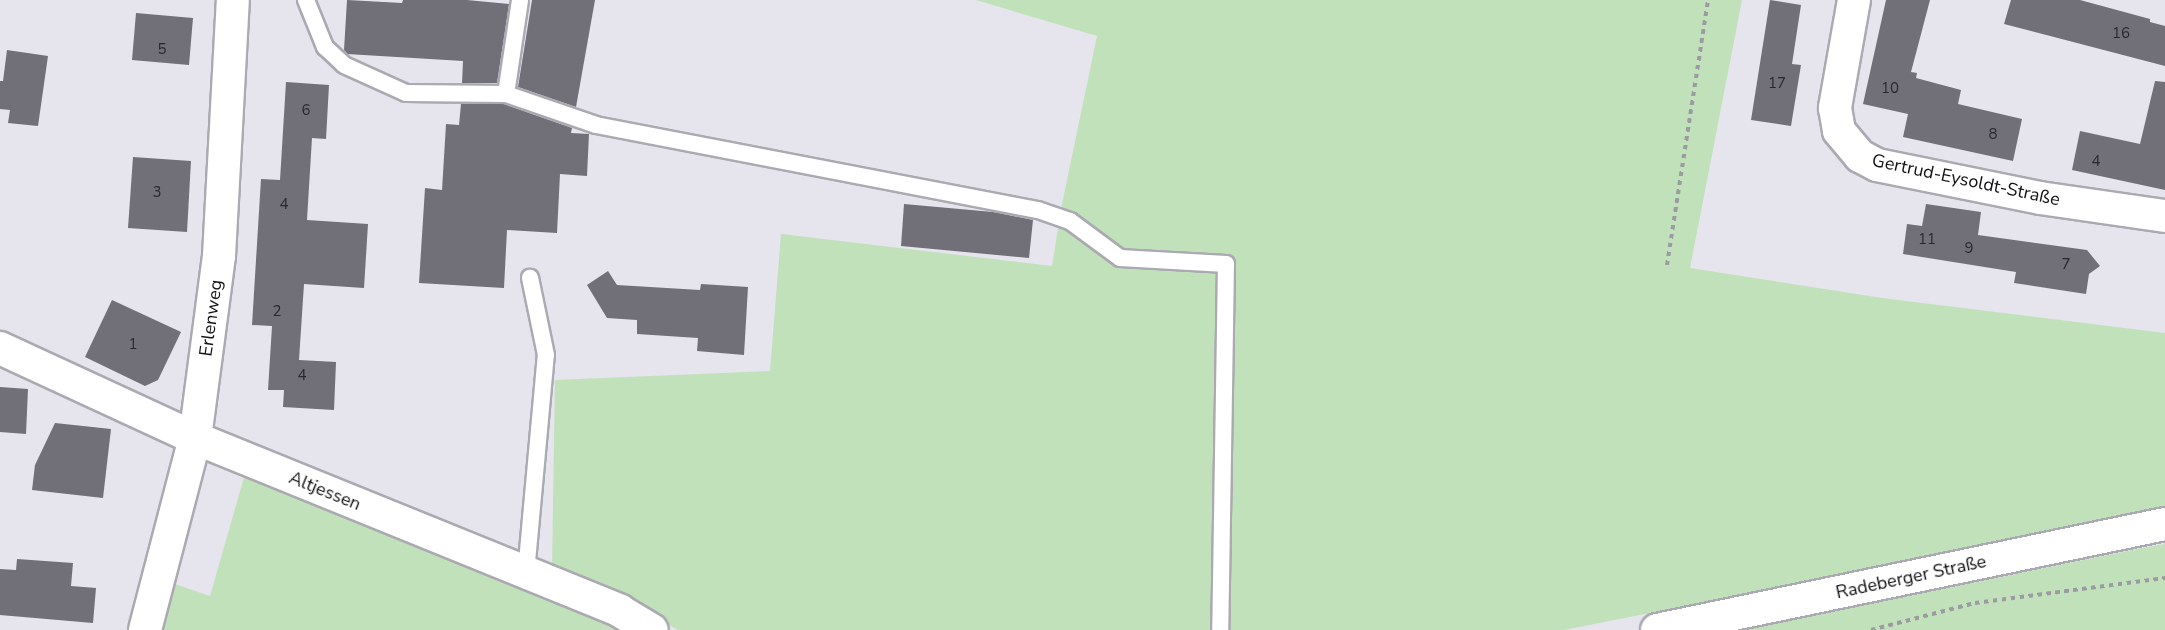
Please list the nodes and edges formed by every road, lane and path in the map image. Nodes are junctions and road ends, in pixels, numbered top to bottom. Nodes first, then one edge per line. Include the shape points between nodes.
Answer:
1 (234, 0) edge
2 (306, 0) edge
3 (520, 0) edge
4 (1708, 0) edge
5 (1854, 0) edge
6 (506, 94) junction
7 (2165, 216) edge
8 (1668, 265) dead end
9 (530, 278) dead end
10 (0, 348) edge
11 (195, 438) junction
12 (2165, 524) edge
13 (526, 573) junction
14 (2165, 578) edge
15 (145, 630) edge
16 (652, 630) edge
17 (1220, 630) edge
18 (1658, 630) edge
19 (1871, 630) edge

1 - 11 street, Erlenweg via 219,256
2 - 6 lane via 325,47 344,65 367,78 406,93
3 - 6 lane
4 - 8 path
5 - 7 street, Gertrud-Eysoldt-Straße via 1834,108 1839,131 1860,156 1877,165 2040,198
6 - 17 lane via 596,125 1038,210 1070,221 1120,258 1226,264
9 - 13 lane via 546,355
10 - 11 street, Altjessen
11 - 13 street, Altjessen
11 - 15 street, Erlenweg
12 - 18 street, Radeberger Straße
13 - 16 street, Altjessen via 620,611
14 - 19 path via 1975,603

